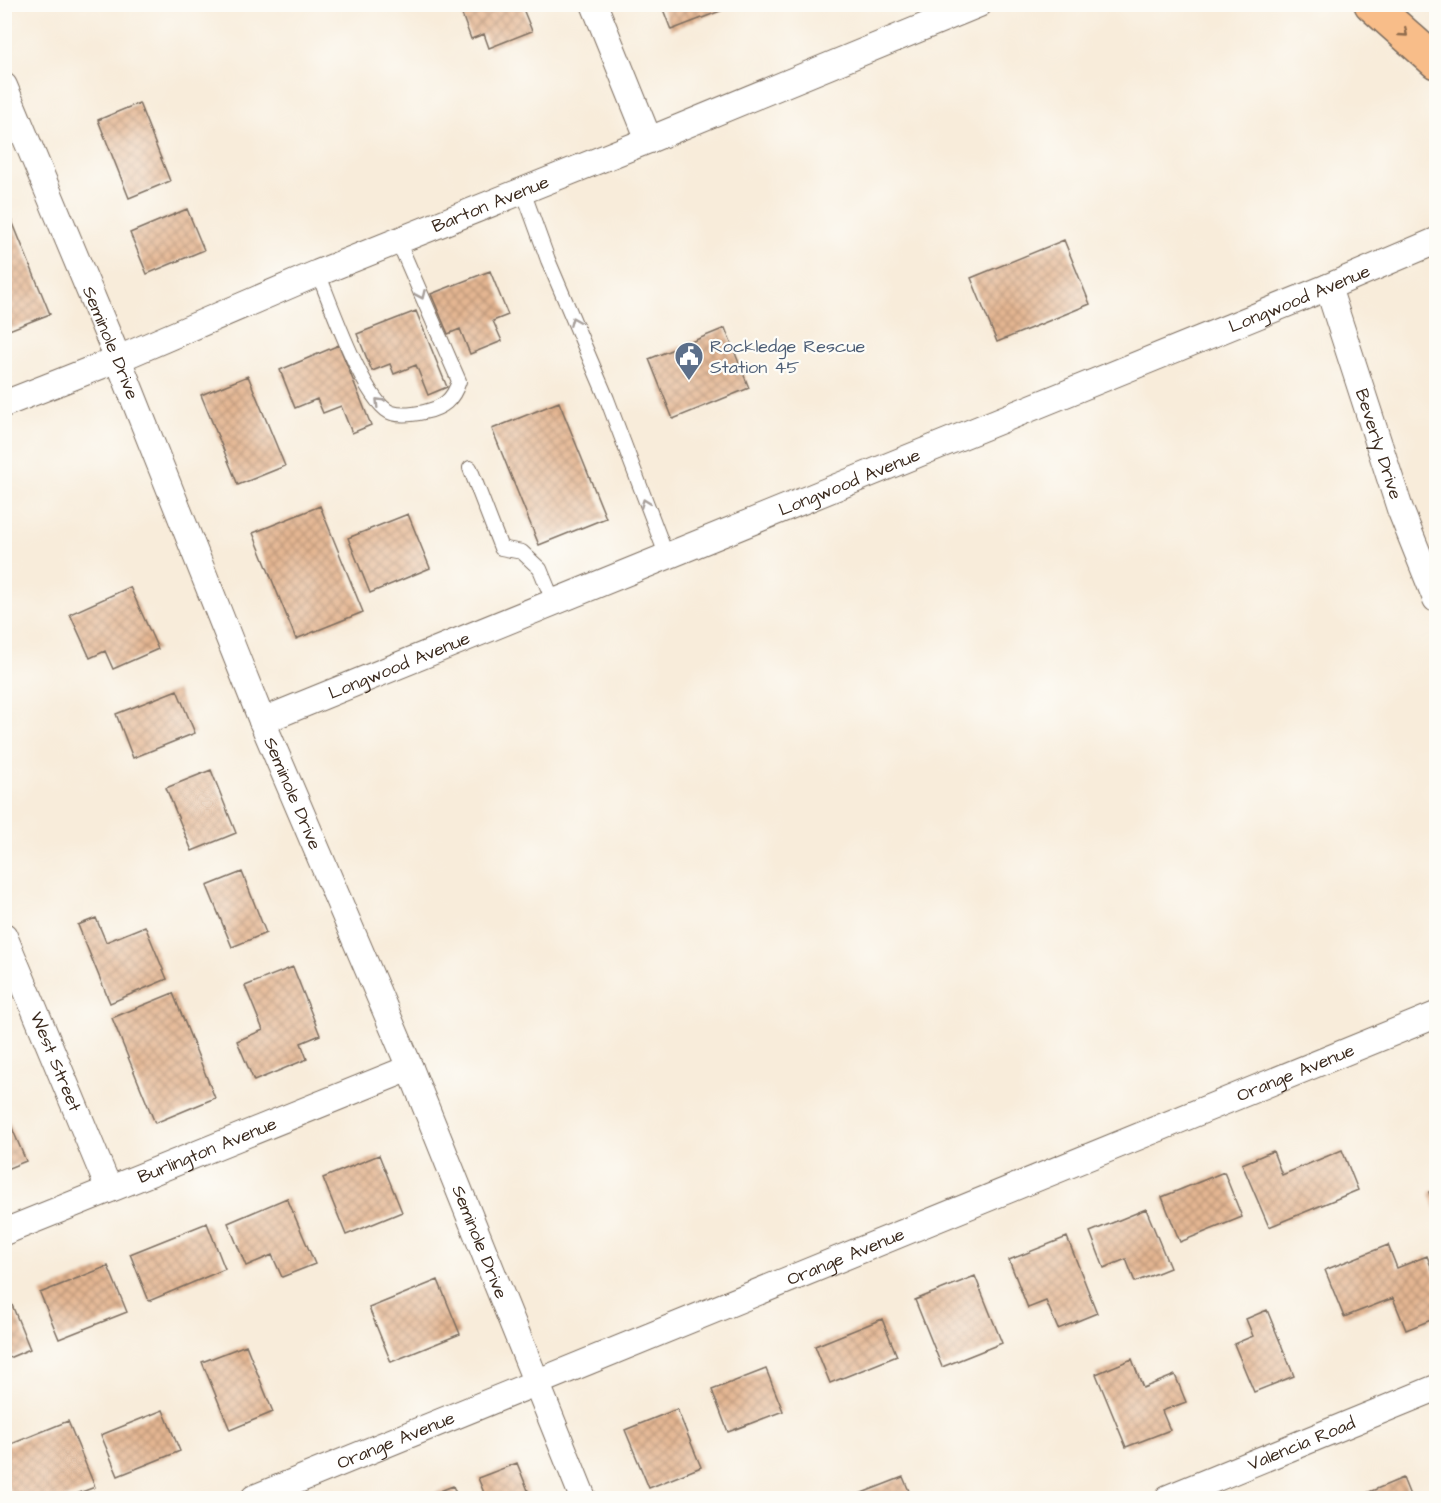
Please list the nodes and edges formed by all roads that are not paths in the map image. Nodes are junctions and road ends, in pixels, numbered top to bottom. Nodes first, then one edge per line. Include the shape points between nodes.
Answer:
1 (594, 4) edge
2 (979, 4) edge
3 (1371, 4) edge
4 (1437, 62) edge
5 (4, 86) edge
6 (649, 140) junction
7 (523, 191) junction
8 (398, 241) junction
9 (1437, 241) edge
10 (318, 273) junction
11 (1328, 287) junction
12 (118, 359) junction
13 (4, 404) edge
14 (470, 468) dead end
15 (667, 557) junction
16 (1437, 599) edge
17 (554, 603) junction
18 (262, 721) junction
19 (4, 936) edge
20 (1437, 1015) edge
21 (410, 1068) junction
22 (109, 1189) junction
23 (4, 1232) edge
24 (537, 1383) junction
25 (1437, 1388) edge
26 (254, 1498) edge
27 (583, 1498) edge
28 (1167, 1498) edge

1 - 6 street
2 - 6 street, Barton Avenue
3 -> 4 main road
5 - 12 street, Seminole Drive
6 - 7 street, Barton Avenue
7 - 8 street, Barton Avenue
15 -> 7 lane
8 - 10 street, Barton Avenue
8 -> 10 lane via 459,381 447,404 434,410 391,413 379,405 363,380
9 - 11 street, Longwood Avenue
10 - 12 street, Barton Avenue
11 - 15 street, Longwood Avenue
11 - 16 street, Beverly Drive via 1400,509
12 - 13 street, Barton Avenue
12 - 18 street, Seminole Drive
14 - 17 lane via 501,548 522,552 540,569
15 - 17 street, Longwood Avenue
17 - 18 street, Longwood Avenue
18 - 21 street, Seminole Drive
19 - 22 street, West Street
20 - 24 street, Orange Avenue
21 - 22 street, Burlington Avenue
21 - 24 street, Seminole Drive
22 - 23 street, Burlington Avenue
24 - 26 street, Orange Avenue
24 - 27 street, Seminole Drive
25 - 28 street, Valencia Road

